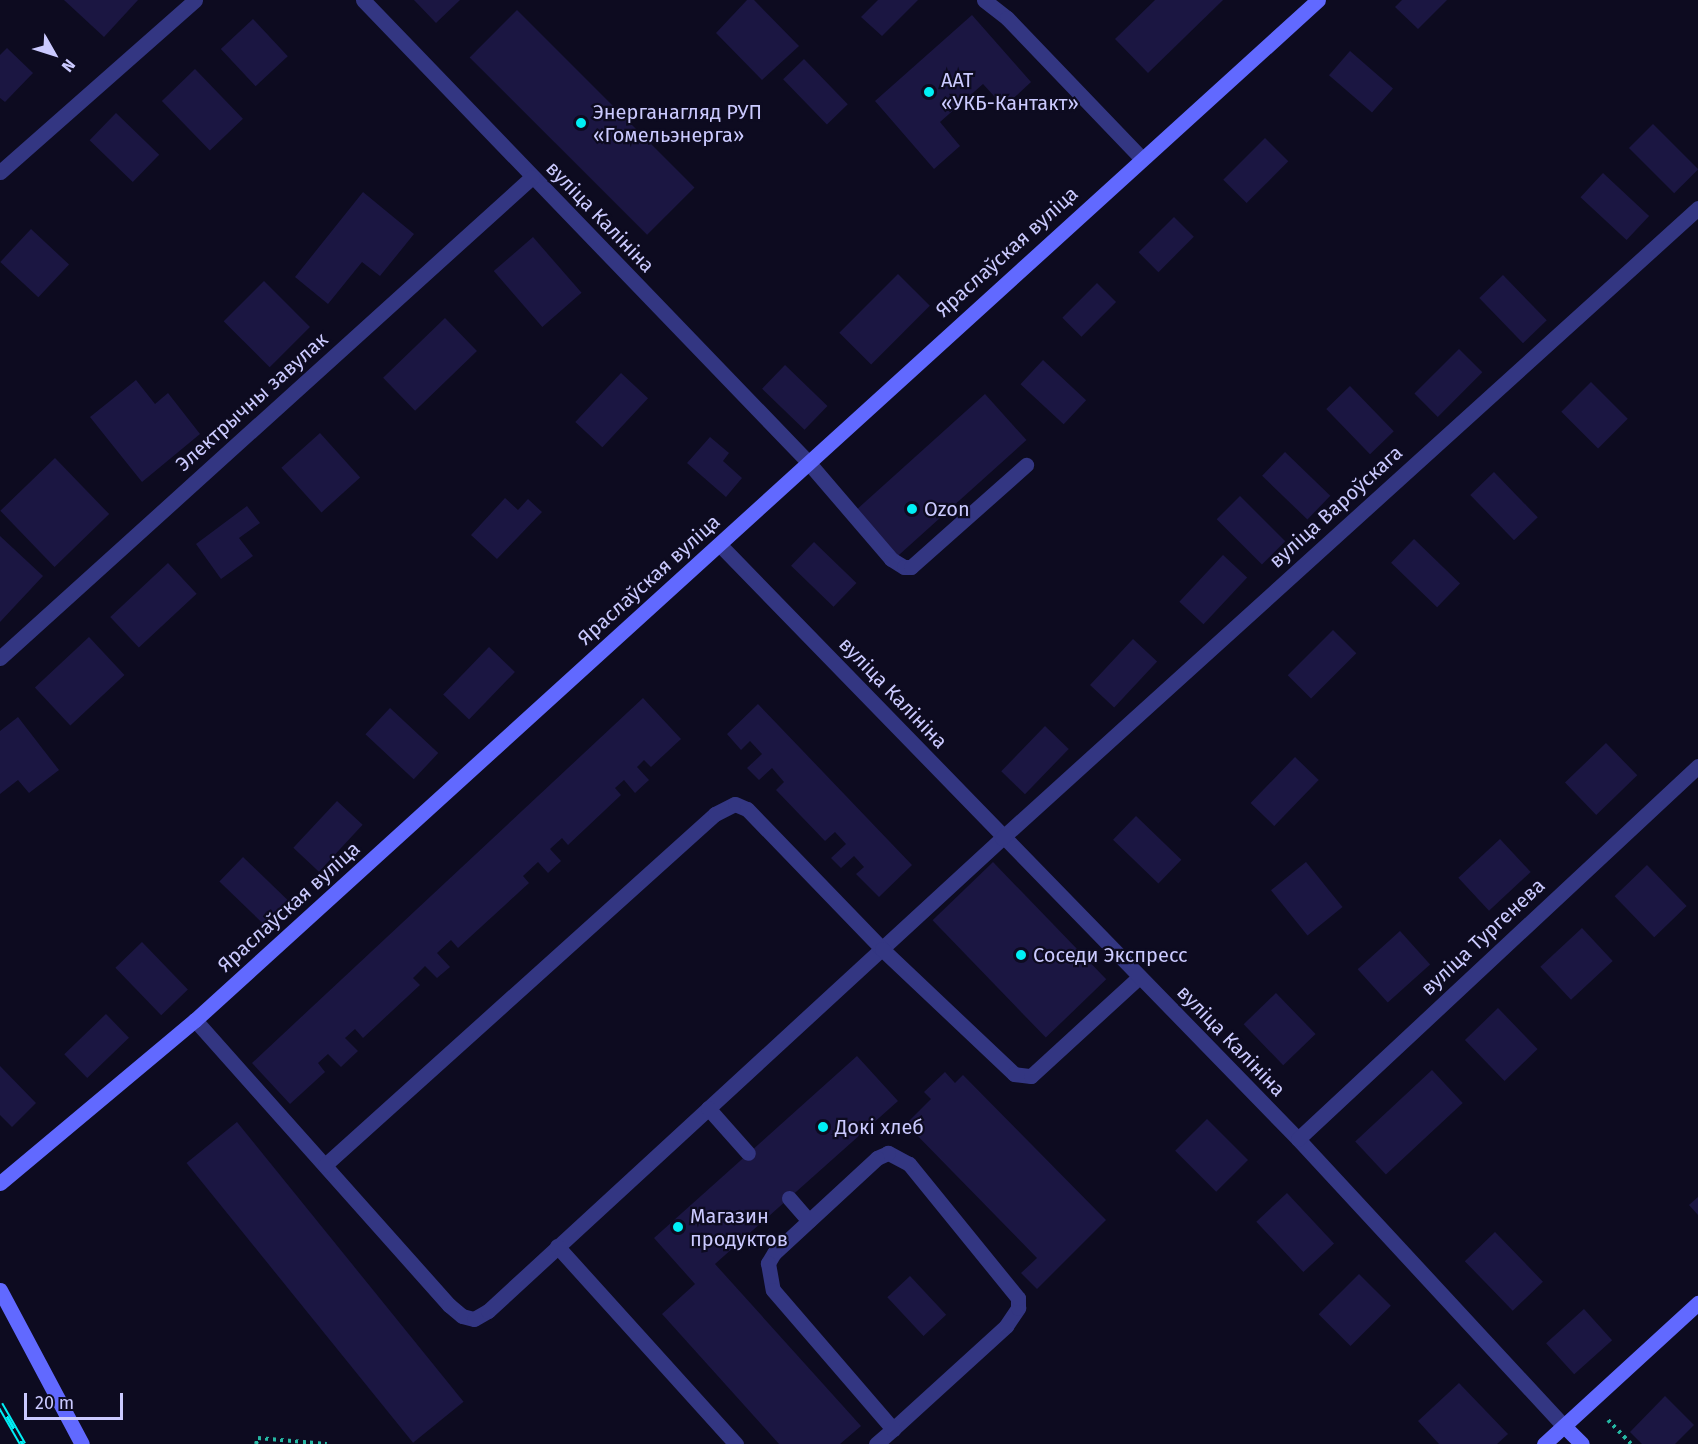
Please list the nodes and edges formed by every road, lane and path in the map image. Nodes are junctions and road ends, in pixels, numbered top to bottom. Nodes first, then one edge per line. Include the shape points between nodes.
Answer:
1 (195, 0) edge
2 (363, 0) edge
3 (984, 0) edge
4 (1318, 0) edge
5 (1142, 159) junction
6 (0, 172) edge
7 (532, 177) junction
8 (1698, 208) edge
9 (808, 462) junction
10 (1026, 465) dead end
11 (720, 545) junction
12 (0, 658) edge
13 (1698, 766) edge
14 (1002, 838) junction
15 (882, 949) junction
16 (1139, 977) junction
17 (195, 1020) junction
18 (708, 1108) junction
19 (1298, 1139) junction
20 (748, 1153) dead end
21 (325, 1166) junction
22 (0, 1183) edge
23 (789, 1198) dead end
24 (809, 1221) junction
25 (557, 1246) junction
26 (0, 1290) edge
27 (1698, 1303) edge
28 (1590, 1402) junction
29 (1564, 1426) junction
30 (893, 1429) junction
31 (728, 1441) edge
32 (82, 1444) edge
33 (256, 1444) edge
34 (327, 1444) edge
35 (876, 1444) edge
36 (1544, 1444) edge
37 (1582, 1444) edge
38 (1631, 1444) edge

1 - 6 street
2 - 7 street, вуліца Калініна
3 - 5 street via 1007,18
4 - 5 street, Яраслаўская вуліца
5 - 9 street, Яраслаўская вуліца
7 - 9 street, вуліца Калініна
7 - 12 street, Электрычны завулак
8 - 14 street, вуліца Вароўскага
9 - 10 street, вуліца Калініна via 891,559 904,567 911,567
9 - 11 street, Яраслаўская вуліца
11 - 14 street, вуліца Калініна
11 - 17 street, Яраслаўская вуліца
13 - 19 street, вуліца Тургенева
14 - 15 street, вуліца Вароўскага
14 - 16 street, вуліца Калініна
15 - 16 street via 1007,1070 1023,1076 1031,1076
15 - 18 street, вуліца Вароўскага
15 - 21 street via 747,809 735,804 725,808
16 - 19 street, вуліца Калініна
17 - 21 street, вуліца Вароўскага
17 - 22 street, Яраслаўская вуліца
18 - 20 street
18 - 25 street, вуліца Вароўскага
19 - 29 street, вуліца Калініна
21 - 25 street, вуліца Вароўскага via 462,1316 474,1319 488,1311
23 - 24 street
24 - 30 street via 768,1263 773,1290
24 - 30 street via 877,1158 888,1153 897,1155 909,1164 1018,1298 1015,1317
25 - 31 street
26 - 32 street
27 - 28 street
28 - 29 street
28 - 38 path
29 - 36 street
29 - 37 street, вуліца Калініна
30 - 35 street
33 - 34 path via 258,1438

